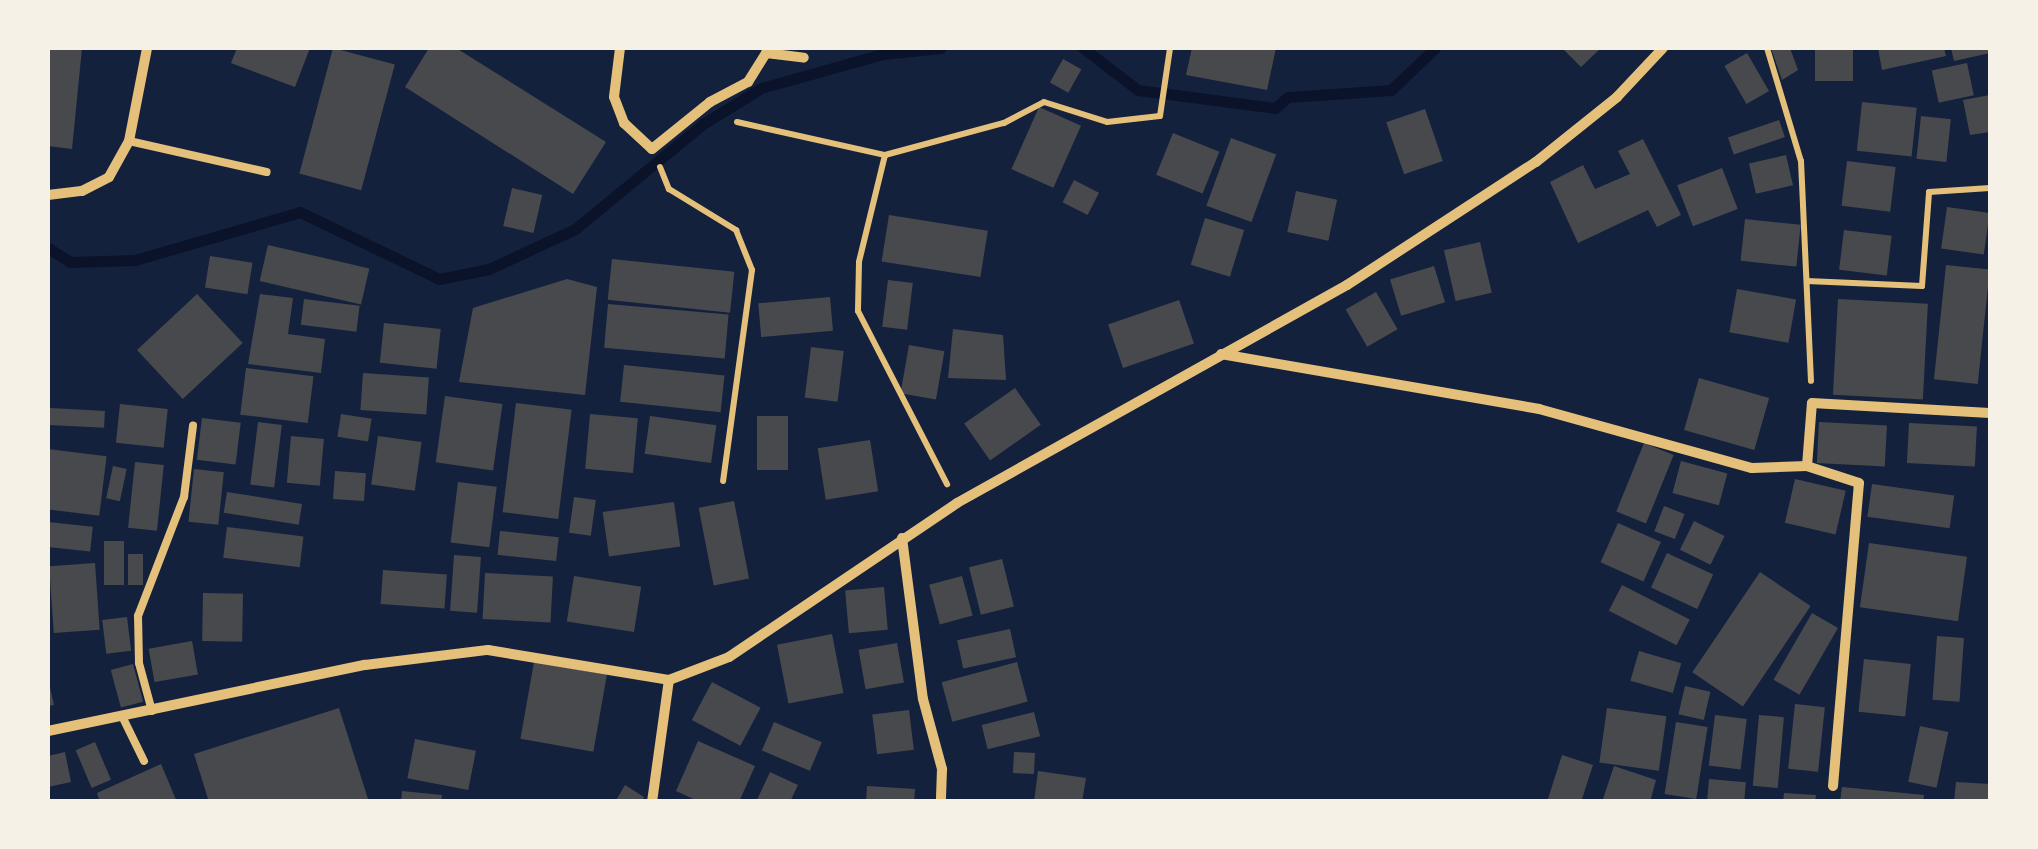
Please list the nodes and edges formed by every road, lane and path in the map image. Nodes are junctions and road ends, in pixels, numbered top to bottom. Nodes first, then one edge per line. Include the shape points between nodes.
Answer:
1 (146, 48) edge
2 (620, 48) edge
3 (1170, 48) edge
4 (1663, 48) edge
5 (1767, 48) edge
6 (804, 58) dead end
7 (737, 122) dead end
8 (129, 141) junction
9 (885, 155) junction
10 (661, 170) dead end
11 (267, 172) dead end
12 (1990, 188) edge
13 (48, 196) edge
14 (1807, 281) junction
15 (1219, 354) junction
16 (1812, 403) junction
17 (1990, 413) edge
18 (193, 426) dead end
19 (1806, 466) junction
20 (723, 481) dead end
21 (958, 504) junction
22 (902, 538) junction
23 (668, 680) junction
24 (152, 711) junction
25 (122, 716) junction
26 (48, 730) edge
27 (144, 761) dead end
28 (1833, 786) dead end
29 (652, 802) edge
30 (942, 802) edge

1 - 8 street
2 - 6 street via 614,97 624,122 652,149 710,102 748,82 766,54
3 - 9 path via 1160,116 1108,122 1044,102 1004,123
4 - 15 street via 1617,97 1536,162 1347,285
5 - 14 path via 1802,161
7 - 9 path
8 - 11 lane
8 - 13 street via 109,177 82,191
9 - 21 path via 859,262 858,311
10 - 20 path via 669,189 736,230 752,270
12 - 14 path via 1929,192 1922,286
14 - 16 path
15 - 19 street via 1539,409 1752,468
15 - 21 street
16 - 17 street
16 - 19 street
18 - 24 lane via 184,497 138,616 139,663
19 - 28 street via 1859,483
21 - 22 street
22 - 23 street via 785,624 729,657
22 - 30 street
23 - 24 street via 488,650 364,665
23 - 29 street
24 - 25 street
25 - 26 street
25 - 27 lane

